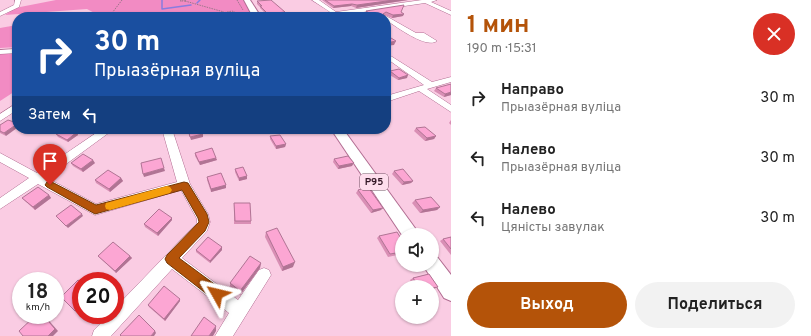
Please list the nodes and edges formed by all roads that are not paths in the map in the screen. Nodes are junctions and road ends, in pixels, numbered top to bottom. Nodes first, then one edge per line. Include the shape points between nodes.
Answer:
1 (18, 0) edge
2 (247, 0) edge
3 (315, 0) edge
4 (434, 0) edge
5 (424, 1) edge
6 (369, 9) junction
7 (254, 12) edge
8 (328, 12) edge
9 (350, 12) edge
10 (374, 12) edge
11 (451, 13) edge
12 (0, 14) edge
13 (391, 21) edge
14 (415, 35) dead end
15 (12, 51) edge
16 (0, 52) edge
17 (391, 58) edge
18 (451, 79) edge
19 (430, 85) junction
20 (420, 88) junction
21 (391, 97) edge
22 (451, 109) edge
23 (12, 110) edge
24 (0, 118) edge
25 (102, 134) edge
26 (169, 134) edge
27 (341, 134) edge
28 (0, 157) edge
29 (39, 178) junction
30 (184, 185) junction
31 (0, 204) edge
32 (407, 228) edge
33 (171, 259) junction
34 (439, 272) edge
35 (264, 275) dead end
36 (449, 284) edge
37 (240, 311) junction
38 (100, 336) edge
39 (223, 336) edge

1 - 12 street via 17,6
2 - 7 main road
3 - 8 street
4 - 5 street
5 - 6 street
5 - 11 street
6 - 9 street
6 - 10 street
13 - 14 street
15 - 16 street
17 - 19 street
18 - 19 street
19 - 20 street
20 - 21 street
20 - 22 street
23 - 24 street
25 - 29 street
26 - 30 street
27 - 32 main road, Р95
28 - 29 street
29 - 30 street via 95,210
29 - 31 street
30 - 33 street via 204,222
33 - 37 street
33 - 38 street
34 - 36 main road
35 - 37 street
37 - 39 street

